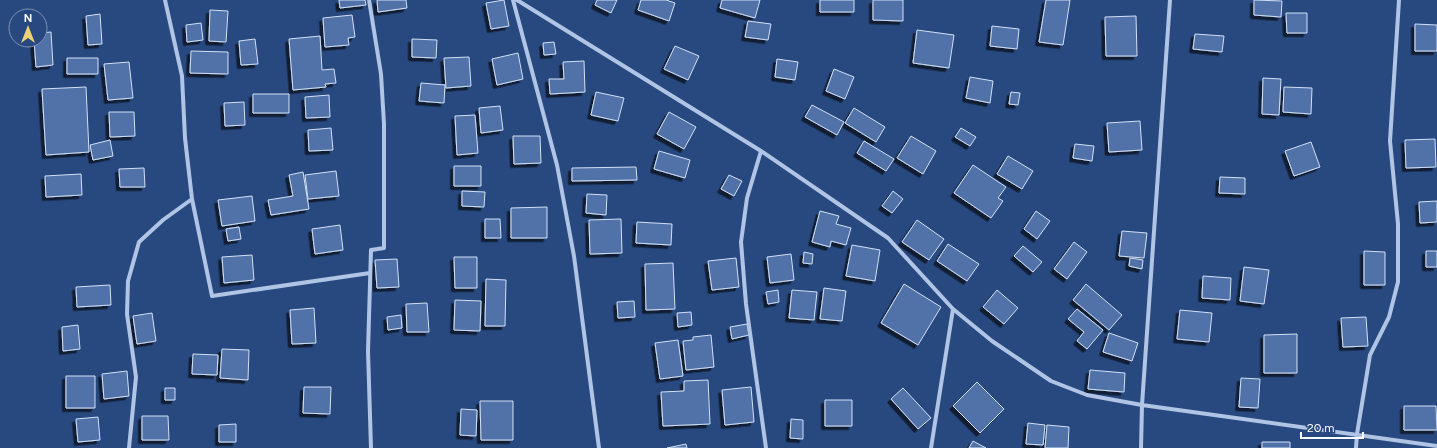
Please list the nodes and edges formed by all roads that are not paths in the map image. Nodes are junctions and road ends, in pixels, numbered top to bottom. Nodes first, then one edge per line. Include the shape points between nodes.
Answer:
1 (165, 0) edge
2 (369, 0) edge
3 (513, 0) edge
4 (516, 0) edge
5 (1170, 0) edge
6 (1399, 0) edge
7 (761, 151) junction
8 (192, 199) junction
9 (370, 274) junction
10 (953, 309) junction
11 (1142, 405) junction
12 (1357, 434) junction
13 (1437, 446) edge
14 (129, 448) edge
15 (371, 448) edge
16 (599, 448) edge
17 (766, 448) edge
18 (931, 448) edge
19 (1140, 448) edge
20 (1356, 448) edge

1 - 8 street via 182,76 185,138
2 - 9 street via 380,74 384,124 384,248 371,250
3 - 16 street via 560,180 574,256
4 - 7 street
5 - 11 street
6 - 12 street via 1390,141 1398,224 1398,282 1389,317 1370,355
7 - 10 street via 888,238
7 - 17 street via 747,198 741,242 746,304
8 - 9 street via 212,296
8 - 14 street via 139,242 128,281 127,314 136,377
9 - 15 street via 368,351
10 - 11 street via 992,341 1051,381 1087,395
10 - 18 street
11 - 12 street
11 - 19 street
12 - 13 street
12 - 20 street

